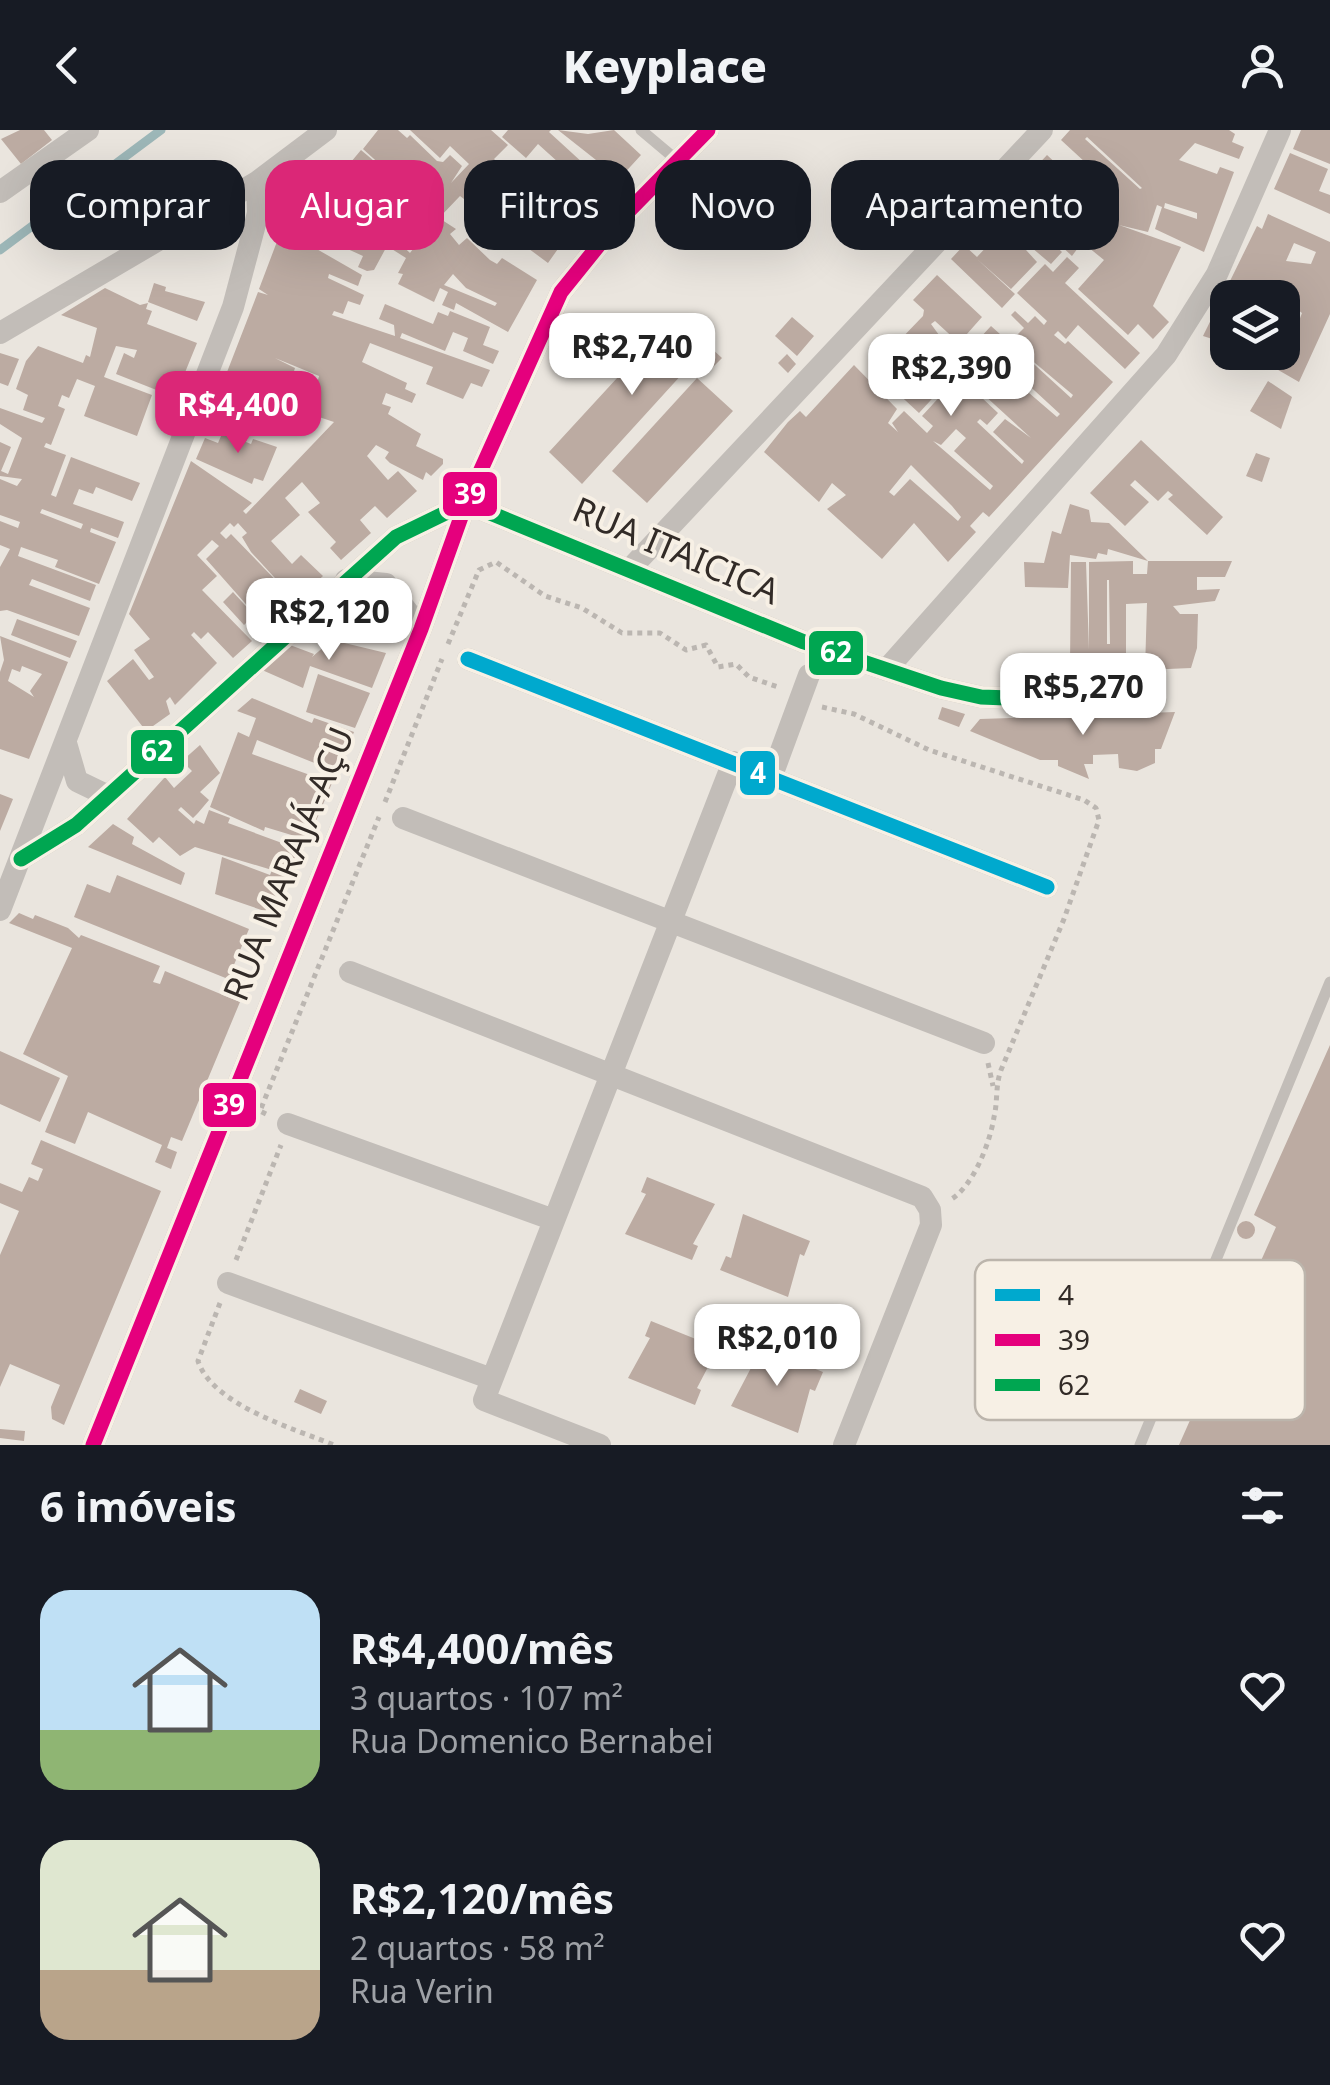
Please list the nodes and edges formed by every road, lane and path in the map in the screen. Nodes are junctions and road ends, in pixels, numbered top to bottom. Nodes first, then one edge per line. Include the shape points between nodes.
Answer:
1 (88, 130) edge
2 (326, 130) edge
3 (641, 130) edge
4 (708, 130) edge
5 (1042, 130) edge
6 (1280, 130) edge
7 (677, 160) edge
8 (681, 160) edge
9 (257, 182) junction
10 (655, 186) edge
11 (0, 192) edge
12 (0, 333) edge
13 (466, 503) junction
14 (630, 568) junction
15 (346, 580) junction
16 (421, 629) junction
17 (468, 659) dead end
18 (886, 670) junction
19 (809, 675) dead end
20 (1153, 692) dead end
21 (66, 741) junction
22 (733, 762) junction
23 (771, 778) junction
24 (106, 795) junction
25 (403, 818) dead end
26 (21, 859) junction
27 (1047, 888) dead end
28 (0, 910) edge
29 (670, 922) junction
30 (350, 972) dead end
31 (1330, 982) edge
32 (984, 1043) dead end
33 (610, 1077) junction
34 (288, 1124) dead end
35 (554, 1220) junction
36 (1216, 1260) edge
37 (228, 1282) dead end
38 (492, 1379) junction
39 (1150, 1420) edge
40 (93, 1445) edge
41 (600, 1445) edge
42 (844, 1445) edge
43 (1140, 1445) edge

1 - 11 street
2 - 9 street
3 - 7 lane
4 - 8 street, RUA MARAJÁ-AÇU
5 - 14 street
6 - 18 street via 1217,274 1166,355
9 - 12 street
9 - 21 street via 258,213 233,307
10 - 13 street, RUA MARAJÁ-AÇU via 561,292
13 - 14 street, RUA ITAICICA
13 - 15 street via 396,536
13 - 16 street, RUA MARAJÁ-AÇU
14 - 18 street, RUA ITAICICA
15 - 16 street via 386,584
15 - 24 street
16 - 40 street, RUA MARAJÁ-AÇU
17 - 22 street
18 - 20 street, RUA ITAICICA via 982,697
19 - 23 street
21 - 24 street via 77,780
21 - 26 street
22 - 23 street
22 - 29 street
23 - 27 street
24 - 26 street via 76,825
25 - 29 street
26 - 28 street
29 - 32 street
29 - 33 street
30 - 33 street
31 - 36 lane
33 - 35 street
33 - 42 street via 922,1197 931,1226
34 - 35 street
35 - 38 street
37 - 38 street
38 - 41 street via 484,1400 489,1404
39 - 43 lane

